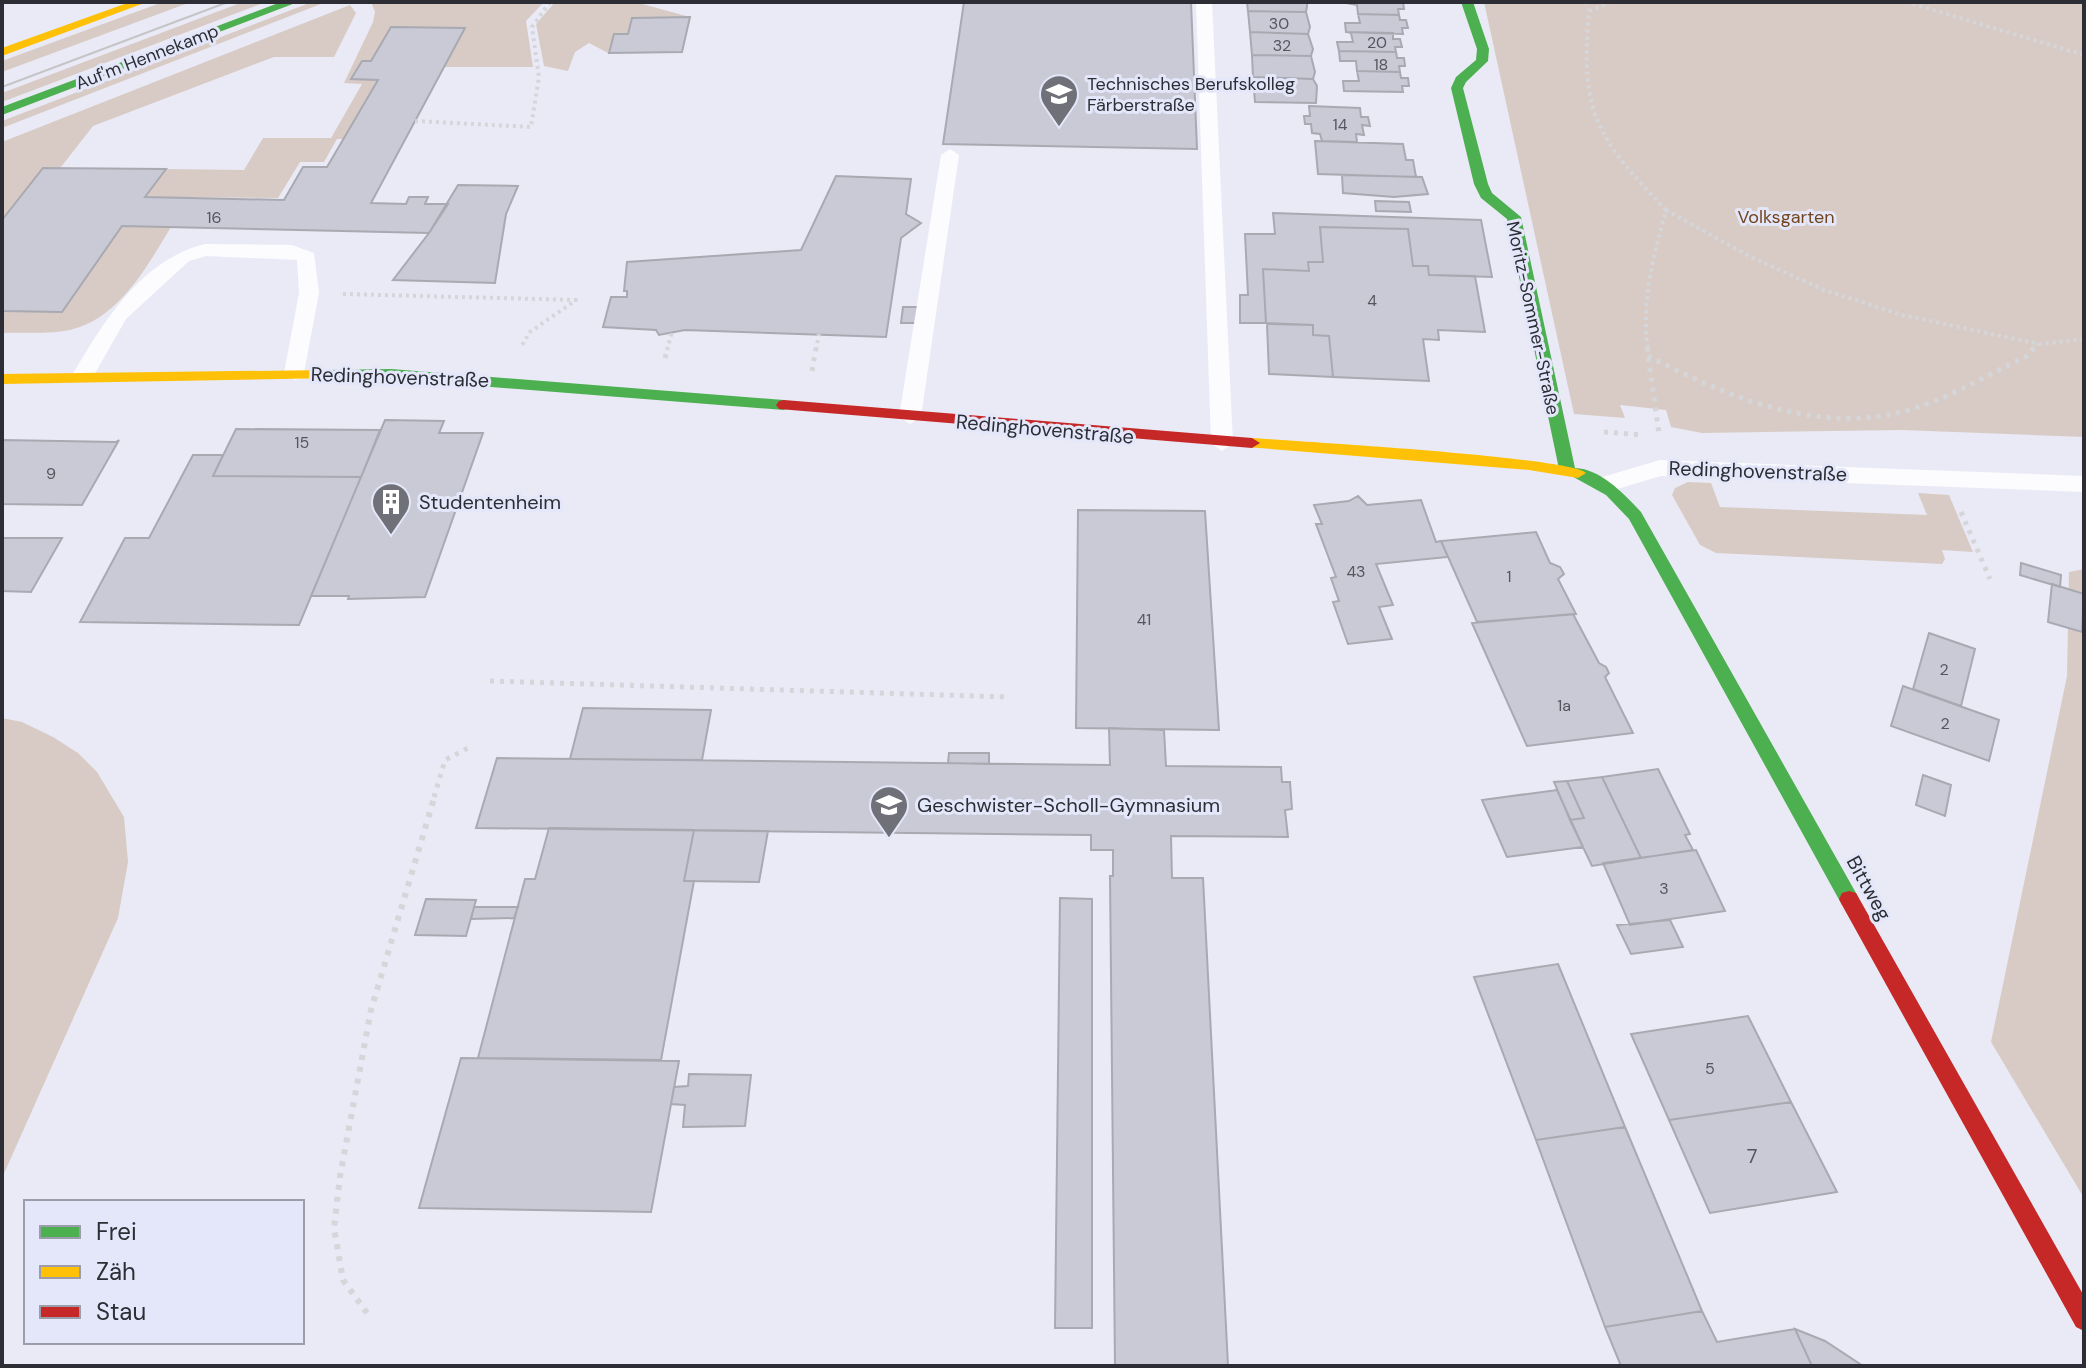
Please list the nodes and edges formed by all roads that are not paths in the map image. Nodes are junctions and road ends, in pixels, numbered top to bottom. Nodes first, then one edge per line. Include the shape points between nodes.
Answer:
1 (141, 2) edge
2 (292, 2) edge
3 (1204, 2) edge
4 (1467, 2) edge
5 (2, 52) edge
6 (2, 111) edge
7 (950, 155) dead end
8 (295, 373) junction
9 (82, 377) junction
10 (2, 379) edge
11 (910, 417) junction
12 (1222, 443) junction
13 (1567, 469) junction
14 (1607, 484) junction
15 (2084, 484) edge
16 (2084, 1319) edge

1 - 5 street
2 - 6 street, Auf'm Hennekamp
3 - 12 lane
4 - 13 street, Moritz-Sommer-Straße via 1482,61 1457,88 1481,184 1486,195 1514,217
7 - 11 lane
8 - 9 street, Redinghovenstraße
8 - 9 lane via 309,293 307,257 292,251 205,250 182,257 118,315
8 - 11 street, Redinghovenstraße via 500,381
9 - 10 street, Redinghovenstraße
11 - 12 street, Redinghovenstraße
12 - 13 street, Redinghovenstraße
13 - 14 street, Redinghovenstraße
14 - 15 lane, Redinghovenstraße via 1660,468
14 - 16 street, Bittweg via 1635,516 1657,554

